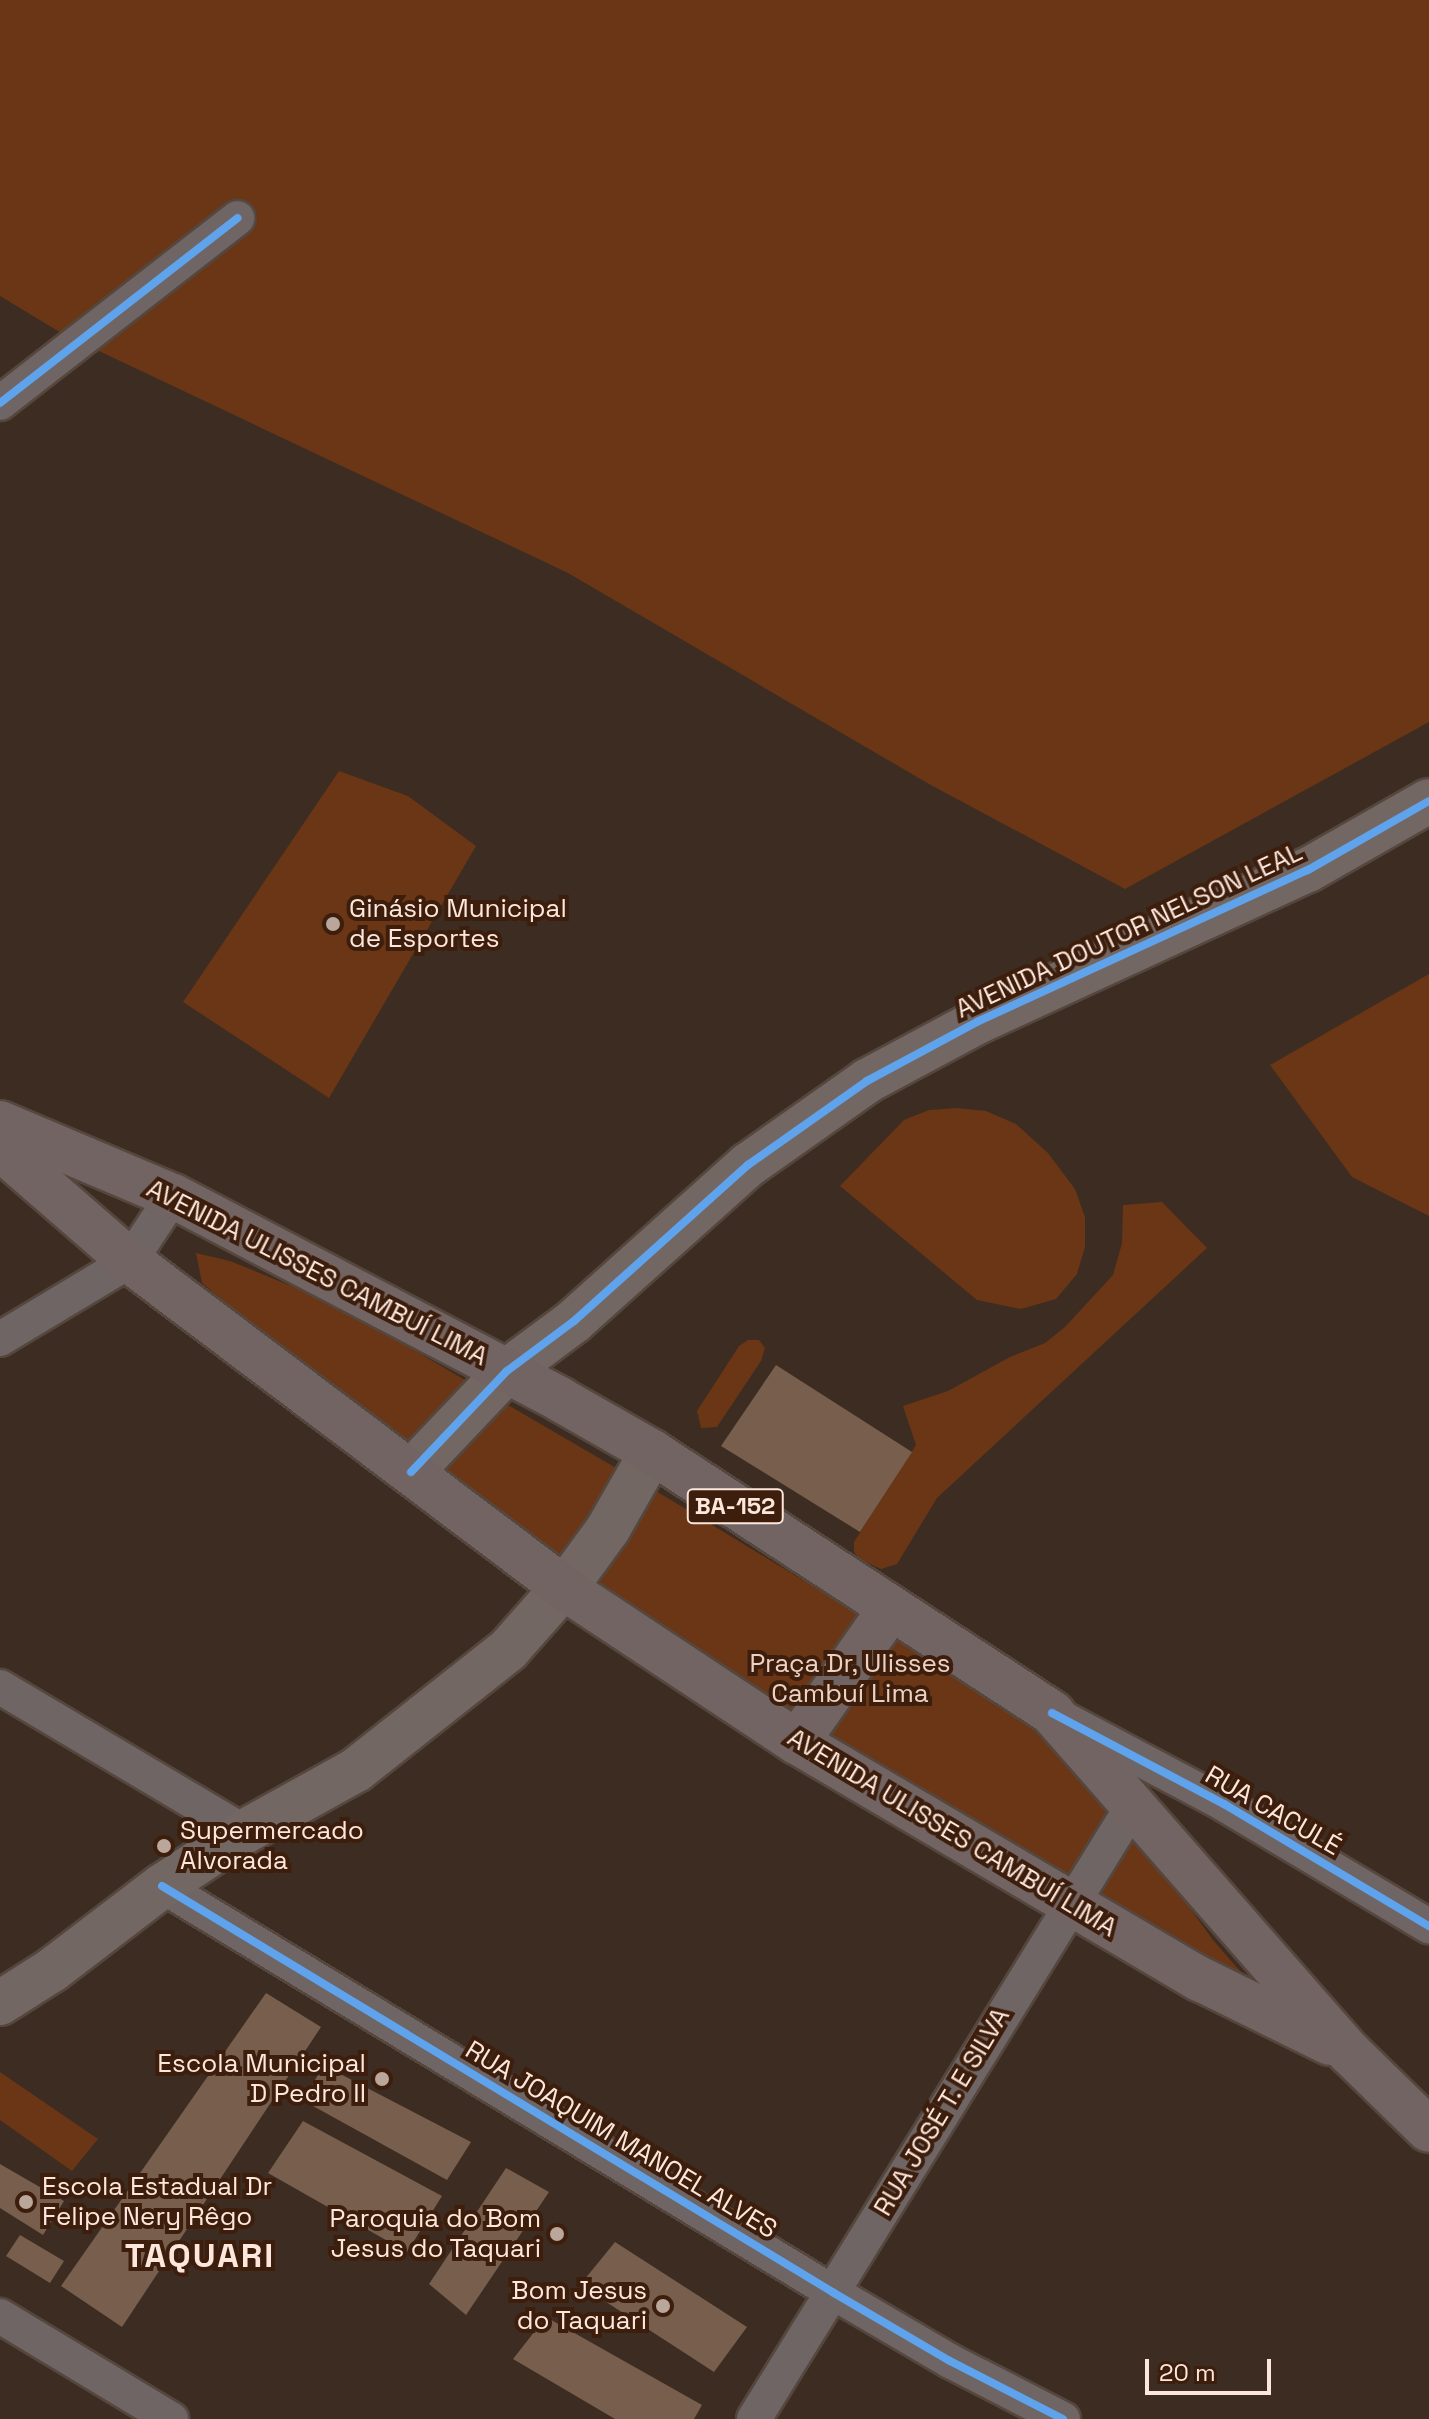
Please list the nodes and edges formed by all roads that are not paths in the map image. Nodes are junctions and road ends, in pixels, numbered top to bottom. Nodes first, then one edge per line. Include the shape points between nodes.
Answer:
1 (238, 218) dead end
2 (0, 403) edge
3 (1429, 801) edge
4 (0, 1123) edge
5 (0, 1148) edge
6 (173, 1196) junction
7 (130, 1261) junction
8 (0, 1339) edge
9 (507, 1371) junction
10 (652, 1452) junction
11 (411, 1472) junction
12 (564, 1588) junction
13 (890, 1609) junction
14 (0, 1687) edge
15 (1052, 1713) junction
16 (797, 1742) junction
17 (1132, 1807) junction
18 (244, 1832) junction
19 (162, 1886) junction
20 (1071, 1903) junction
21 (1429, 1926) edge
22 (0, 2003) edge
23 (1350, 2053) junction
24 (1429, 2130) edge
25 (834, 2293) junction
26 (0, 2316) edge
27 (171, 2419) edge
28 (754, 2419) edge
29 (1063, 2419) edge

1 - 2 street
3 - 9 street, AVENIDA DOUTOR NELSON LEAL via 1308,870 979,1021 867,1081 748,1165 574,1321
4 - 6 main road, AVENIDA ULISSES CAMBUÍ LIMA / BA-152
5 - 7 main road, AVENIDA ULISSES CAMBUÍ LIMA / BA-152
6 - 7 street
6 - 9 main road, AVENIDA ULISSES CAMBUÍ LIMA / BA-152
7 - 8 street
7 - 11 main road, AVENIDA ULISSES CAMBUÍ LIMA / BA-152
9 - 10 main road, AVENIDA ULISSES CAMBUÍ LIMA / BA-152
9 - 11 street, AVENIDA DOUTOR NELSON LEAL
10 - 12 street via 608,1529
10 - 13 main road, AVENIDA ULISSES CAMBUÍ LIMA / BA-152
11 - 12 main road, AVENIDA ULISSES CAMBUÍ LIMA / BA-152
12 - 16 main road, AVENIDA ULISSES CAMBUÍ LIMA / BA-152
12 - 18 street via 508,1650 356,1770
13 - 15 main road, AVENIDA ULISSES CAMBUÍ LIMA / BA-152
13 - 16 main road
14 - 18 street
15 - 17 main road, AVENIDA ULISSES CAMBUÍ LIMA / BA-152
15 - 21 street, RUA CACULÉ via 1224,1804
16 - 20 main road, AVENIDA ULISSES CAMBUÍ LIMA / BA-152
17 - 20 street, RUA JOSÉ T. E SILVA
17 - 23 main road, AVENIDA ULISSES CAMBUÍ LIMA / BA-152
18 - 19 street
19 - 22 street
19 - 25 street, RUA JOAQUIM MANOEL ALVES
20 - 23 main road, AVENIDA ULISSES CAMBUÍ LIMA / BA-152 via 1200,1979
20 - 25 street, RUA JOSÉ T. E SILVA
23 - 24 main road, AVENIDA ULISSES CAMBUÍ LIMA / BA-152
25 - 28 street, RUA JOSÉ T. E SILVA
25 - 29 street, RUA JOAQUIM MANOEL ALVES
26 - 27 street

